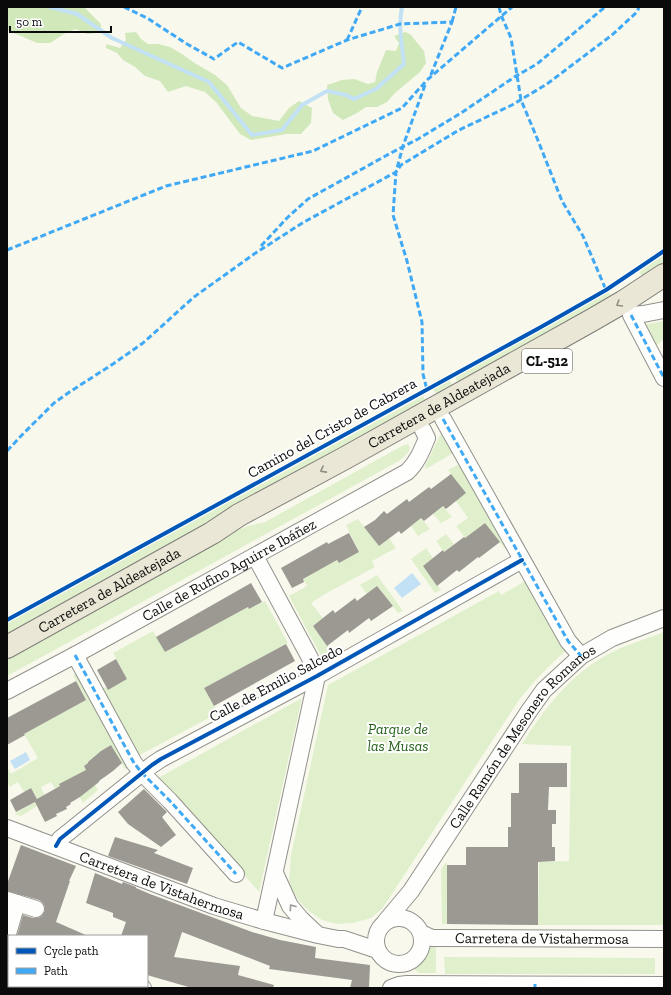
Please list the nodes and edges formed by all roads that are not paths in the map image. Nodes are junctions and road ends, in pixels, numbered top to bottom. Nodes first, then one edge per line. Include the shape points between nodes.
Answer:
1 (664, 275) edge
2 (664, 284) edge
3 (664, 310) edge
4 (631, 315) junction
5 (664, 378) edge
6 (443, 419) junction
7 (423, 430) junction
8 (344, 458) junction
9 (212, 533) junction
10 (255, 556) junction
11 (522, 560) junction
12 (664, 618) edge
13 (7, 647) edge
14 (75, 655) junction
15 (581, 656) junction
16 (317, 676) junction
17 (7, 691) edge
18 (142, 773) junction
19 (7, 828) edge
20 (56, 846) junction
21 (275, 873) junction
22 (236, 874) dead end
23 (410, 891) junction
24 (12, 901) edge
25 (36, 909) dead end
26 (264, 921) junction
27 (410, 921) junction
28 (383, 925) junction
29 (421, 933) junction
30 (318, 935) junction
31 (7, 937) edge
32 (344, 939) junction
33 (664, 939) edge
34 (381, 955) junction
35 (402, 965) junction
36 (430, 983) junction
37 (664, 985) edge
38 (535, 986) edge
39 (387, 988) edge
40 (391, 988) edge

1 -> 8 main road, Carretera de Aldeatejada / CL-512 via 592,320
2 - 4 main road, Carretera de Aldeatejada / CL-512
3 - 4 street
4 - 5 street
4 - 6 main road, Carretera de Aldeatejada / CL-512
6 - 7 main road, Carretera de Aldeatejada / CL-512
6 - 11 street
7 - 8 main road via 412,428 370,451
7 - 9 main road, Carretera de Aldeatejada / CL-512 via 267,517
7 - 10 street, Calle de Rufino Aguirre Ibáñez via 427,438 410,470
8 -> 9 main road, Carretera de Aldeatejada / CL-512 via 239,515
9 - 13 main road, Carretera de Aldeatejada / CL-512
10 - 14 street, Calle de Rufino Aguirre Ibáñez
10 - 16 street via 310,658
11 - 15 street via 568,641
11 - 16 street, Calle de Emilio Salcedo
12 - 15 street, Calle Ramón de Mesonero Romanos via 612,638
14 - 17 street, Calle de Rufino Aguirre Ibáñez
14 - 18 street via 134,763
15 - 23 street, Calle Ramón de Mesonero Romanos via 544,690
16 - 18 street, Calle de Emilio Salcedo via 161,759
16 - 21 street
18 - 20 street, Calle de Emilio Salcedo via 60,839
18 - 22 street
19 - 20 street, Carretera de Vistahermosa
20 - 26 street, Carretera de Vistahermosa via 214,906
21 - 26 street
30 -> 21 street via 290,906
23 - 27 street, Calle Ramón de Mesonero Romanos
23 - 28 street, Calle Ramón de Mesonero Romanos
24 - 25 street
24 - 31 street
26 - 30 street, Carretera de Vistahermosa
27 - 28 street via 402,918 393,919
27 - 29 street
28 - 32 street, Carretera de Vistahermosa
28 - 34 street via 376,938
29 - 33 street, Carretera de Vistahermosa via 432,938
29 - 35 street via 421,949 417,956 411,962
30 - 32 street, Carretera de Vistahermosa
32 - 34 street, Carretera de Vistahermosa
34 - 35 street via 389,963
34 - 39 street
35 - 36 street
35 - 40 street
36 - 38 street
36 - 40 street
37 - 38 street

